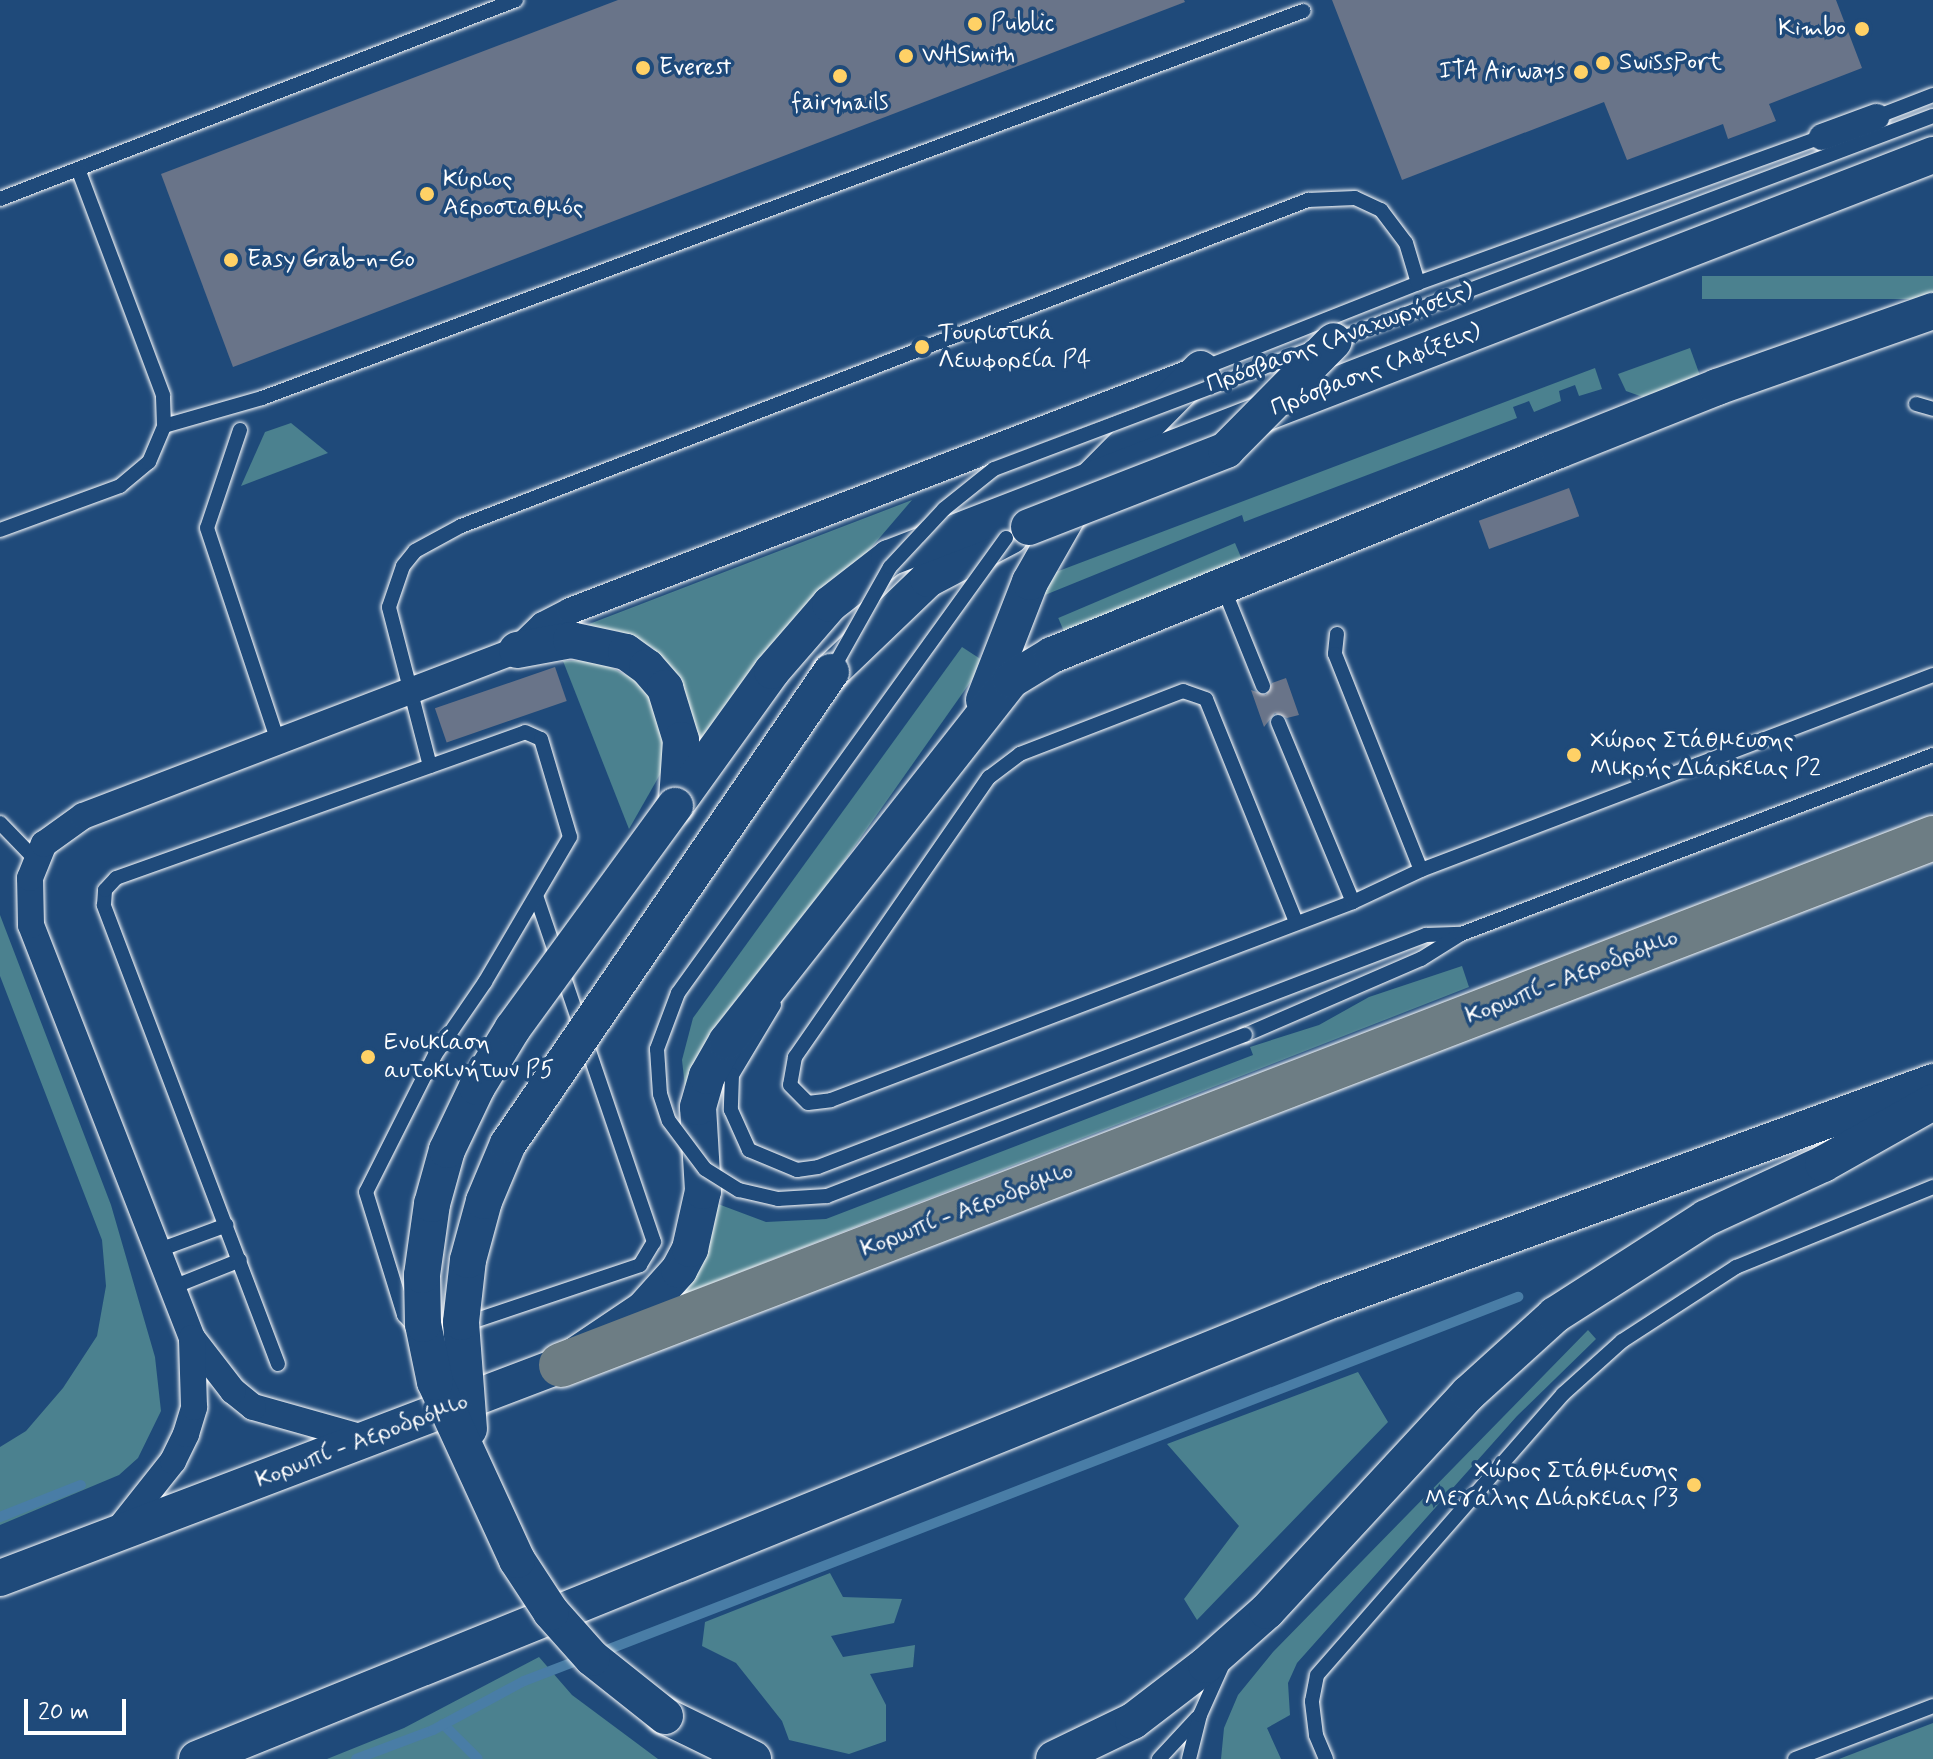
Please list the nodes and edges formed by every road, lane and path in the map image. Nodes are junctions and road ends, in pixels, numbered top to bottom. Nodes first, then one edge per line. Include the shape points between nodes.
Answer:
1 (516, 0) edge
2 (1303, 11) dead end
3 (1933, 95) edge
4 (1933, 116) edge
5 (1876, 117) joint
6 (1822, 137) joint
7 (1933, 155) edge
8 (78, 169) junction
9 (1933, 177) edge
10 (0, 199) edge
11 (1418, 283) junction
12 (1933, 311) edge
13 (1334, 341) junction
14 (1201, 369) junction
15 (1916, 404) dead end
16 (1933, 409) edge
17 (164, 426) junction
18 (240, 430) dead end
19 (1226, 450) junction
20 (1091, 480) junction
21 (0, 530) edge
22 (1018, 533) junction
23 (1223, 587) junction
24 (1337, 634) dead end
25 (517, 650) junction
26 (831, 672) junction
27 (1933, 675) edge
28 (1263, 686) dead end
29 (407, 693) junction
30 (976, 720) junction
31 (1278, 722) dead end
32 (278, 742) junction
33 (1933, 755) edge
34 (430, 766) junction
35 (676, 804) junction
36 (0, 823) edge
37 (1933, 838) edge
38 (36, 860) junction
39 (1421, 870) junction
40 (537, 898) junction
41 (1353, 902) junction
42 (1296, 922) junction
43 (1461, 934) junction
44 (798, 955) junction
45 (1933, 1082) edge
46 (1933, 1102) edge
47 (1933, 1187) edge
48 (227, 1225) junction
49 (159, 1250) junction
50 (240, 1260) junction
51 (173, 1287) junction
52 (192, 1338) junction
53 (278, 1364) dead end
54 (561, 1365) junction
55 (367, 1439) junction
56 (491, 1504) junction
57 (114, 1535) junction
58 (0, 1578) edge
59 (1267, 1611) junction
60 (1933, 1706) edge
61 (1200, 1715) junction
62 (197, 1759) edge
63 (753, 1759) edge
64 (1054, 1759) edge
65 (1159, 1759) edge
66 (1189, 1759) edge
67 (1326, 1759) edge
68 (1795, 1759) edge

1 - 8 lane
2 - 17 lane via 262,398
3 - 5 lane
4 - 13 lane, Πρόσβασης (Αναχωρήσεις)
5 - 6 street
6 - 11 lane
7 - 20 street, Πρόσβασης (Αφίξεις)
8 - 10 lane
8 - 17 lane via 163,395
9 - 19 street
11 - 14 lane
11 - 29 lane via 1406,243 1381,210 1355,198 1308,200 461,526 415,551 395,584 391,630
12 - 23 street via 1717,387
13 - 19 street, bridge
13 - 26 lane, Πρόσβασης (Αναχωρήσεις), bridge via 994,469 944,509 890,567
14 - 20 street
14 - 25 street via 570,611 543,625
15 - 16 lane
17 - 21 lane via 149,462 120,486
18 - 32 lane via 207,528
19 - 22 street, bridge
20 - 30 street via 1030,582
20 - 35 street, Πρόσβασης (Αφίξεις) via 889,558 830,604 772,671
22 - 26 street, bridge via 928,579
22 - 43 lane, bridge via 678,993 657,1049 660,1094 669,1121 705,1169 739,1190 778,1199 827,1196 1245,1035 1421,959
23 - 28 lane
23 - 30 street via 1052,655 1011,680
24 - 39 lane via 1335,654
25 - 29 street
25 - 35 street via 571,640 626,652 647,667 665,688 678,727 682,768
26 - 56 street, bridge via 540,1091 508,1144 484,1201 468,1260 462,1384 472,1445
27 - 39 lane
29 - 32 street
29 - 34 lane
30 - 44 street
31 - 41 lane
32 - 38 street via 69,821 44,844
33 - 43 lane
34 - 40 lane via 525,732 541,739 570,837
34 - 48 lane via 116,878 105,890 104,905
35 - 56 street, Πρόσβασης (Αφίξεις), bridge via 513,1028 459,1122 432,1204 422,1275 423,1324 435,1382
36 - 38 lane
37 - 54 highway, Κορωπί - Αεροδρόμιο
38 - 49 street via 27,897 31,925
39 - 41 lane
40 - 40 lane via 435,1055 366,1192 404,1315 414,1328 432,1337 640,1265 654,1242
41 - 42 lane
42 - 42 lane via 1206,699 1183,691 1020,754 989,777 795,1057 790,1085 808,1103 831,1100
43 - 44 lane via 1426,935 818,1167 797,1170 749,1150 734,1124 729,1095 740,1058 766,1021
44 - 54 street via 727,1041 707,1076 698,1107 703,1191 690,1249 679,1270 643,1310
45 - 62 street via 1327,1302
46 - 59 street via 1823,1164 1706,1218 1555,1315 1469,1393
47 - 67 lane via 1736,1267 1622,1341 1563,1394 1317,1675 1312,1701 1316,1735
48 - 49 lane
48 - 50 lane
49 - 51 street
50 - 51 lane
50 - 53 lane
51 - 52 street
52 - 55 street via 233,1391 253,1407
52 - 57 street via 194,1407 186,1434 173,1461
54 - 55 street, Κορωπί - Αεροδρόμιο
55 - 57 street, Κορωπί - Αεροδρόμιο
56 - 63 street, bridge via 517,1560 551,1612 592,1658 665,1716
57 - 58 street, Κορωπί - Αεροδρόμιο
59 - 61 lane via 1223,1664
59 - 64 street via 1133,1721
60 - 68 lane
61 - 65 lane
61 - 66 lane

